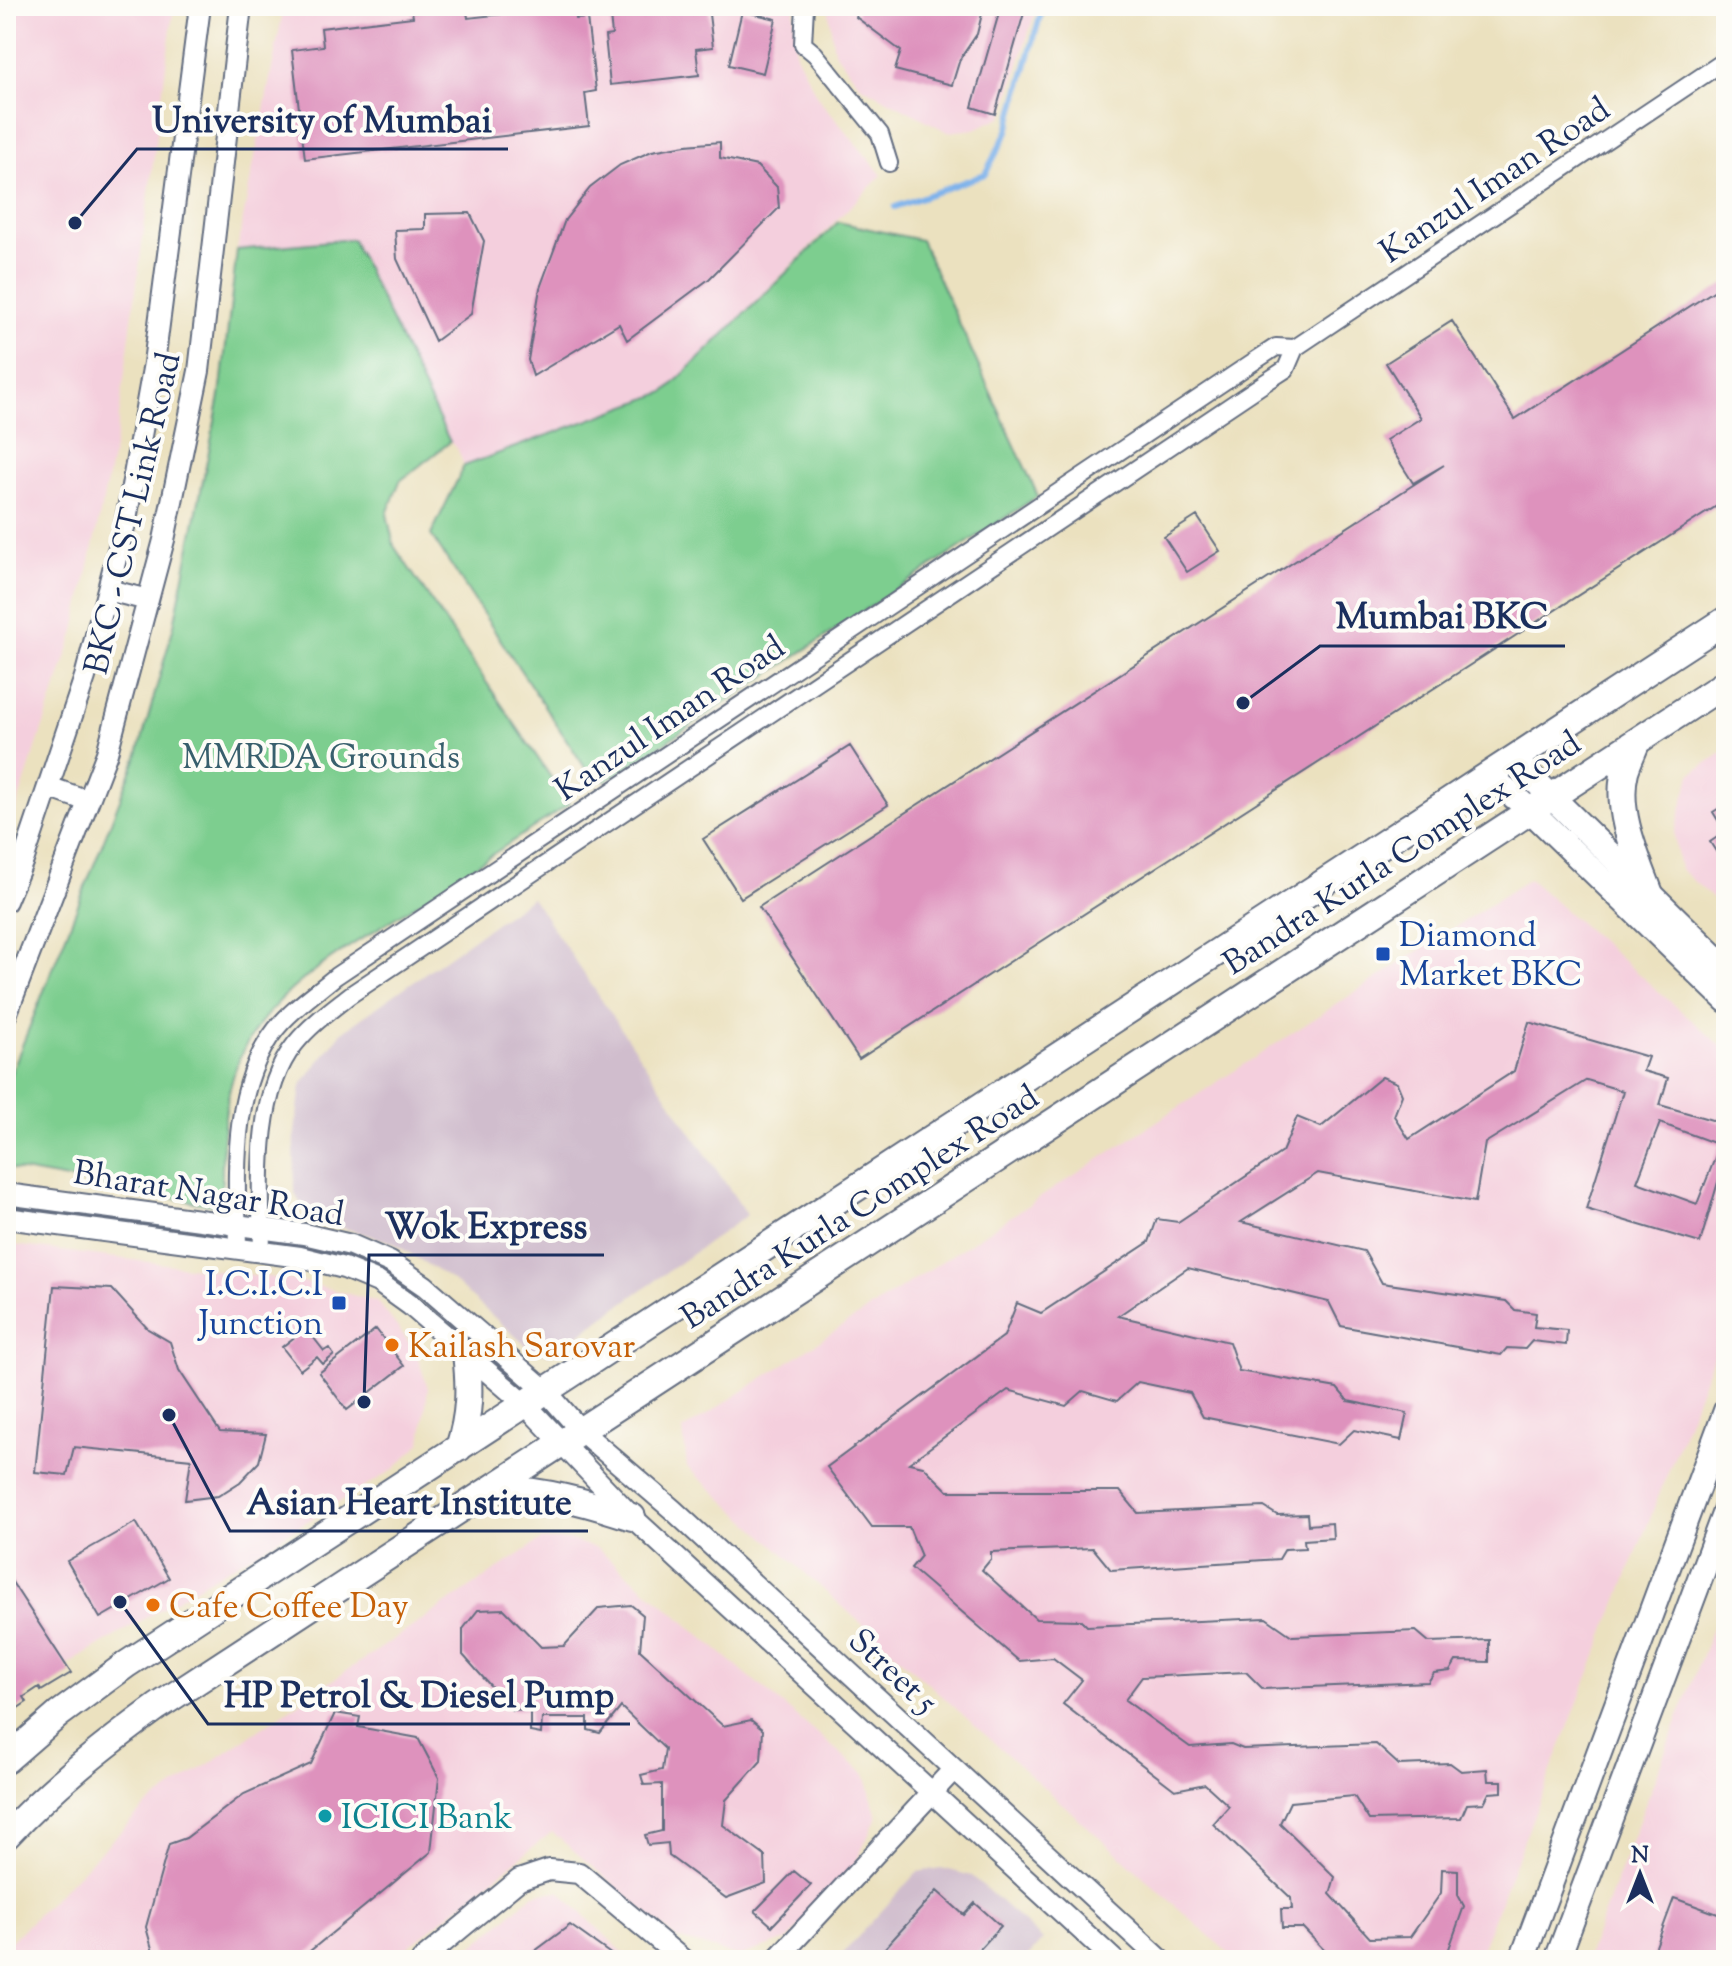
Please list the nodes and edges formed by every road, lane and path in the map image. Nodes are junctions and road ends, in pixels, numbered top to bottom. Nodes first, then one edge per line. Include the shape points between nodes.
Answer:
1 (200, 6) edge
2 (241, 6) edge
3 (805, 6) edge
4 (1726, 60) edge
5 (889, 163) dead end
6 (1295, 348) junction
7 (108, 590) junction
8 (148, 600) junction
9 (1726, 620) edge
10 (1726, 683) edge
11 (1637, 741) junction
12 (1513, 759) junction
13 (1489, 775) junction
14 (48, 787) junction
15 (88, 801) junction
16 (1541, 804) junction
17 (1650, 894) junction
18 (6, 901) edge
19 (1726, 968) edge
20 (1726, 1000) edge
21 (6, 1015) edge
22 (6, 1194) edge
23 (6, 1218) edge
24 (238, 1226) junction
25 (262, 1229) junction
26 (238, 1249) junction
27 (262, 1252) junction
28 (466, 1353) junction
29 (536, 1398) junction
30 (1726, 1411) edge
31 (571, 1437) junction
32 (459, 1448) junction
33 (493, 1488) junction
34 (1726, 1509) edge
35 (632, 1517) junction
36 (6, 1760) edge
37 (954, 1769) junction
38 (932, 1793) junction
39 (6, 1836) edge
40 (422, 1960) edge
41 (683, 1960) edge
42 (776, 1960) edge
43 (1114, 1960) edge
44 (1161, 1960) edge
45 (1522, 1960) edge
46 (1557, 1960) edge

1 - 7 street, BKC - CST Link Road via 154,363
2 - 8 street, BKC - CST Link Road via 199,371
3 - 5 street via 803,44 880,134
4 - 6 street, Kanzul Iman Road
6 - 24 street, Kanzul Iman Road via 1276,347 1253,362 336,976 290,1013 259,1059 247,1092 240,1135
6 - 25 street, Kanzul Iman Road via 1286,369 363,986 314,1024 280,1068 270,1098 263,1137
7 - 8 street
7 - 14 street, BKC - CST Link Road
8 - 15 street, BKC - CST Link Road via 107,753
9 - 12 main road, Bandra Kurla Complex Road
10 - 11 main road, Bandra Kurla Complex Road
11 - 16 main road, Bandra Kurla Complex Road
11 - 17 main road via 1625,772 1623,809
12 - 13 main road, Bandra Kurla Complex Road
12 - 16 main road
13 - 16 main road
13 - 29 main road, Bandra Kurla Complex Road
14 - 15 street
14 - 18 street, BKC - CST Link Road
15 - 21 street, BKC - CST Link Road
16 - 17 main road
16 - 20 main road
16 - 31 main road, Bandra Kurla Complex Road
17 - 19 main road
22 - 24 street, Bharat Nagar Road
23 - 26 street, Bharat Nagar Road
24 - 25 street, Bharat Nagar Road
24 - 26 street, Kanzul Iman Road
25 - 27 street, Kanzul Iman Road
25 - 29 street, Bharat Nagar Road via 351,1245 390,1262 425,1286
26 - 27 street, Bharat Nagar Road
27 - 28 street, Bharat Nagar Road via 344,1268 378,1282
28 - 29 street, Bharat Nagar Road
28 - 32 main road via 468,1422
29 - 31 street
29 - 32 main road, Bandra Kurla Complex Road
30 - 45 main road
31 - 33 main road, Bandra Kurla Complex Road
31 - 35 street, Street 5
31 - 37 street, Street 5 via 672,1509
32 - 36 main road, Bandra Kurla Complex Road via 127,1664
33 - 35 main road via 535,1490
33 - 39 main road, Bandra Kurla Complex Road via 157,1707 81,1764
34 - 46 main road
35 - 38 street, Street 5
37 - 38 street
37 - 44 street, Street 5
38 - 42 street
38 - 43 street, Street 5
40 - 41 street via 519,1880 549,1870 579,1873

